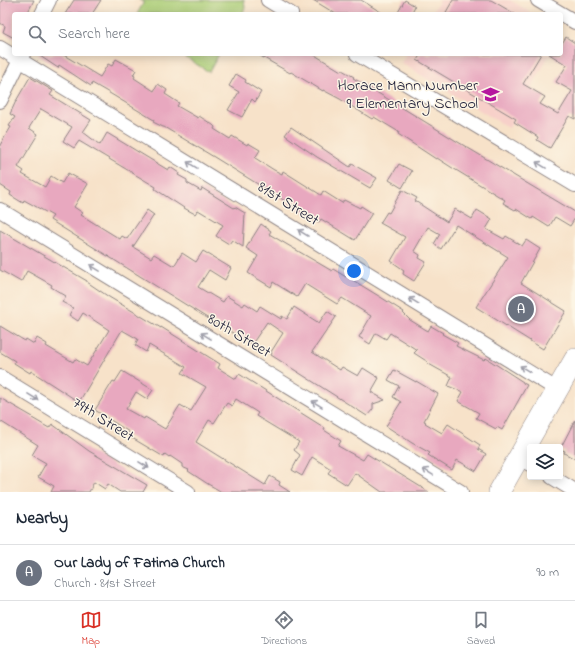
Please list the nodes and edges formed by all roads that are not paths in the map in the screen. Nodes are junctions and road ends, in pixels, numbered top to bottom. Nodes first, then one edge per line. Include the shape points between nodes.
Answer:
1 (49, 0) edge
2 (268, 0) edge
3 (538, 0) edge
4 (43, 12) edge
5 (288, 12) edge
6 (558, 12) edge
7 (563, 15) edge
8 (575, 22) edge
9 (0, 48) edge
10 (12, 53) edge
11 (359, 56) edge
12 (21, 57) edge
13 (0, 101) edge
14 (575, 185) edge
15 (0, 210) edge
16 (575, 359) edge
17 (0, 377) edge
18 (558, 390) junction
19 (525, 461) edge
20 (557, 480) edge
21 (575, 491) edge
22 (188, 492) edge
23 (461, 492) edge
24 (499, 492) edge

1 - 4 street
2 - 5 street
3 - 6 street
7 - 8 street
9 - 10 street, 81st Street
14 -> 11 street
12 - 13 street
18 -> 12 street, 81st Street
23 -> 15 street, 80th Street
16 - 18 main road
17 -> 22 street, 79th Street
18 - 19 main road
19 - 24 main road
20 - 21 street

